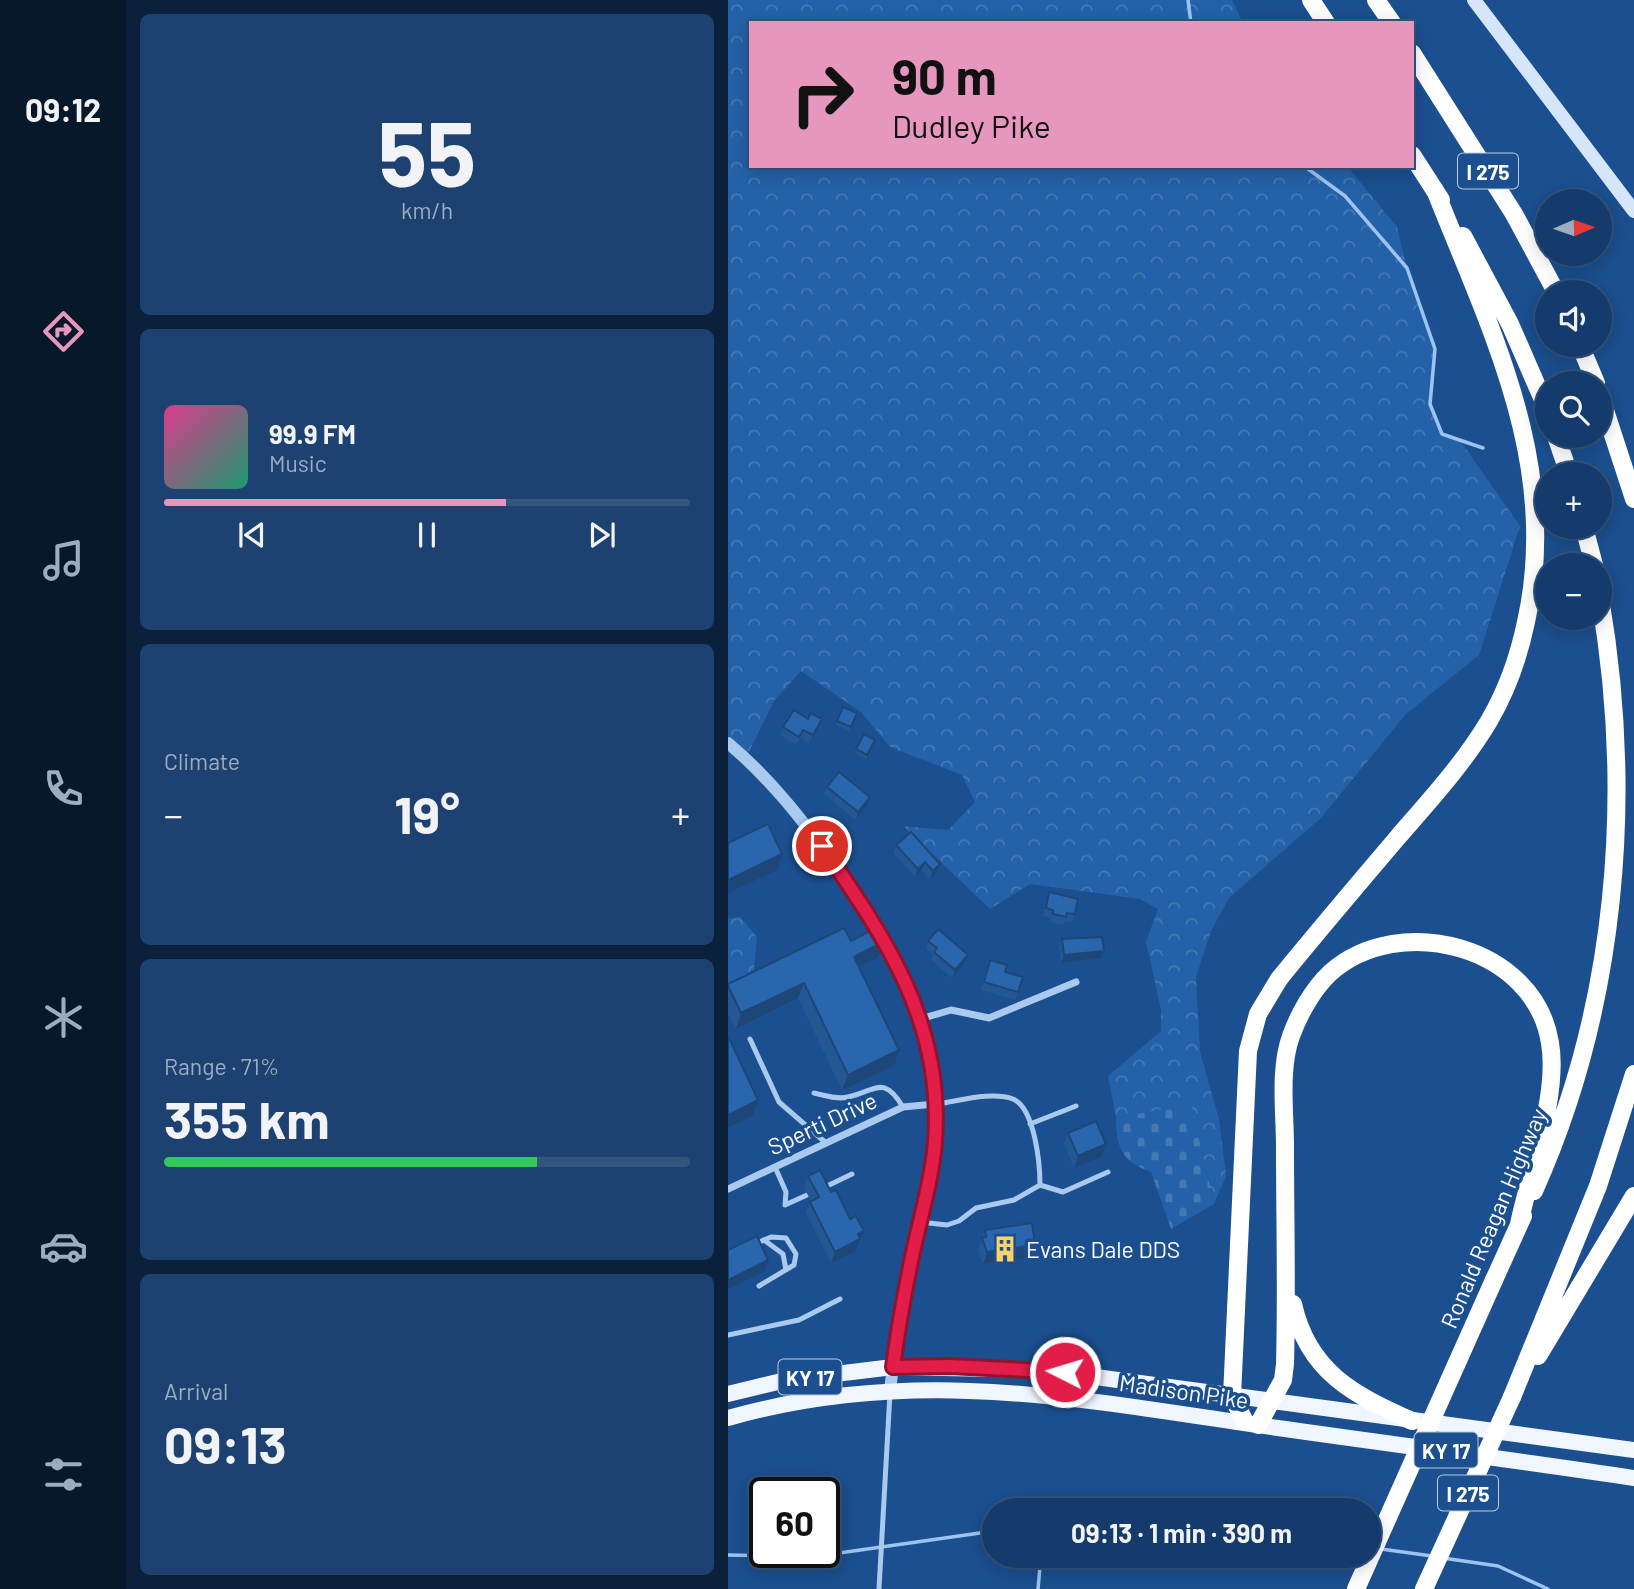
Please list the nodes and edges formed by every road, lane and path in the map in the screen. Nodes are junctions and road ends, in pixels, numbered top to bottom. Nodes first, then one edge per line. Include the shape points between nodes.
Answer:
1 (1311, 0) edge
2 (1376, 0) edge
3 (1474, 0) edge
4 (1325, 21) edge
5 (1391, 21) edge
6 (1414, 57) edge
7 (1414, 158) edge
8 (1436, 190) junction
9 (1634, 211) edge
10 (1549, 280) edge
11 (1535, 381) edge
12 (1612, 421) edge
13 (1612, 431) edge
14 (1634, 475) edge
15 (1634, 499) edge
16 (1604, 630) edge
17 (728, 743) edge
18 (1076, 982) dead end
19 (920, 1019) junction
20 (750, 1039) dead end
21 (1634, 1074) edge
22 (814, 1093) dead end
23 (935, 1104) junction
24 (1076, 1106) dead end
25 (904, 1107) junction
26 (1030, 1124) junction
27 (825, 1142) junction
28 (775, 1167) junction
29 (1108, 1172) dead end
30 (852, 1174) dead end
31 (1040, 1185) junction
32 (728, 1189) edge
33 (820, 1189) edge
34 (807, 1195) dead end
35 (1634, 1196) edge
36 (920, 1222) junction
37 (1519, 1224) junction
38 (764, 1240) junction
39 (752, 1245) edge
40 (1286, 1267) junction
41 (786, 1270) junction
42 (759, 1286) dead end
43 (840, 1299) dead end
44 (728, 1335) edge
45 (893, 1367) junction
46 (890, 1390) junction
47 (728, 1394) edge
48 (1232, 1396) junction
49 (1512, 1397) junction
50 (1271, 1401) junction
51 (728, 1418) edge
52 (1412, 1420) junction
53 (1252, 1423) junction
54 (1634, 1450) edge
55 (1634, 1478) edge
56 (879, 1589) edge
57 (1356, 1589) edge
58 (1424, 1589) edge

1 - 4 highway
2 - 5 highway
3 - 9 main road
6 - 10 highway, I 275 via 1507,202
7 - 8 highway, I 275
8 - 11 highway, I 275 via 1510,324
8 - 48 highway via 1518,403 1537,518 1537,566 1513,671 1490,720 1450,777 1279,979 1258,1014 1248,1051
12 - 14 highway
13 - 15 highway
16 - 37 highway, Ronald Reagan Highway / I 275 via 1617,779 1616,849 1605,949 1567,1111
17 - 19 street via 773,784 822,846 887,944
18 - 19 street via 989,1018 951,1010
19 - 23 street
20 - 27 lane via 779,1102
21 - 49 highway, I 275 via 1598,1186
22 - 25 lane via 847,1098 881,1086 894,1091
23 - 25 street, Sperti Drive
23 - 26 lane via 1000,1097 1015,1100
23 - 36 street via 935,1142
24 - 26 lane
25 - 27 street, Sperti Drive
26 - 31 lane via 1040,1163
27 - 28 street, Sperti Drive
28 - 32 street, Sperti Drive
28 - 34 lane via 786,1192 785,1205
29 - 31 lane via 1063,1192
30 - 33 lane
31 - 36 lane via 1014,1200 976,1208 947,1225
35 - 49 highway
36 - 45 street
37 - 40 highway via 1551,1088 1550,1040 1539,1013 1517,979 1485,957 1429,943 1397,943 1374,948 1329,974 1290,1038 1285,1101
37 - 57 highway, Ronald Reagan Highway / I 275, bridge
38 - 39 lane
38 - 41 lane via 783,1254
38 - 41 lane via 778,1237 791,1242 796,1261
40 - 50 highway via 1286,1364
40 - 52 highway via 1298,1325 1317,1359 1363,1399
41 - 42 lane
43 - 44 lane via 799,1320
45 - 46 street
45 - 47 main road, Madison Pike / KY 17 via 786,1380
45 - 48 main road, Madison Pike / KY 17 via 1044,1370
46 - 51 main road, Madison Pike / KY 17 via 814,1397
46 - 53 main road, Madison Pike / KY 17 via 1003,1391
46 - 56 lane
48 - 50 main road, Madison Pike / KY 17
48 - 53 highway
49 - 58 highway, I 275, bridge
50 - 52 main road, Madison Pike / KY 17
50 - 53 highway
52 - 54 main road, Madison Pike / KY 17
53 - 55 main road, Madison Pike / KY 17

